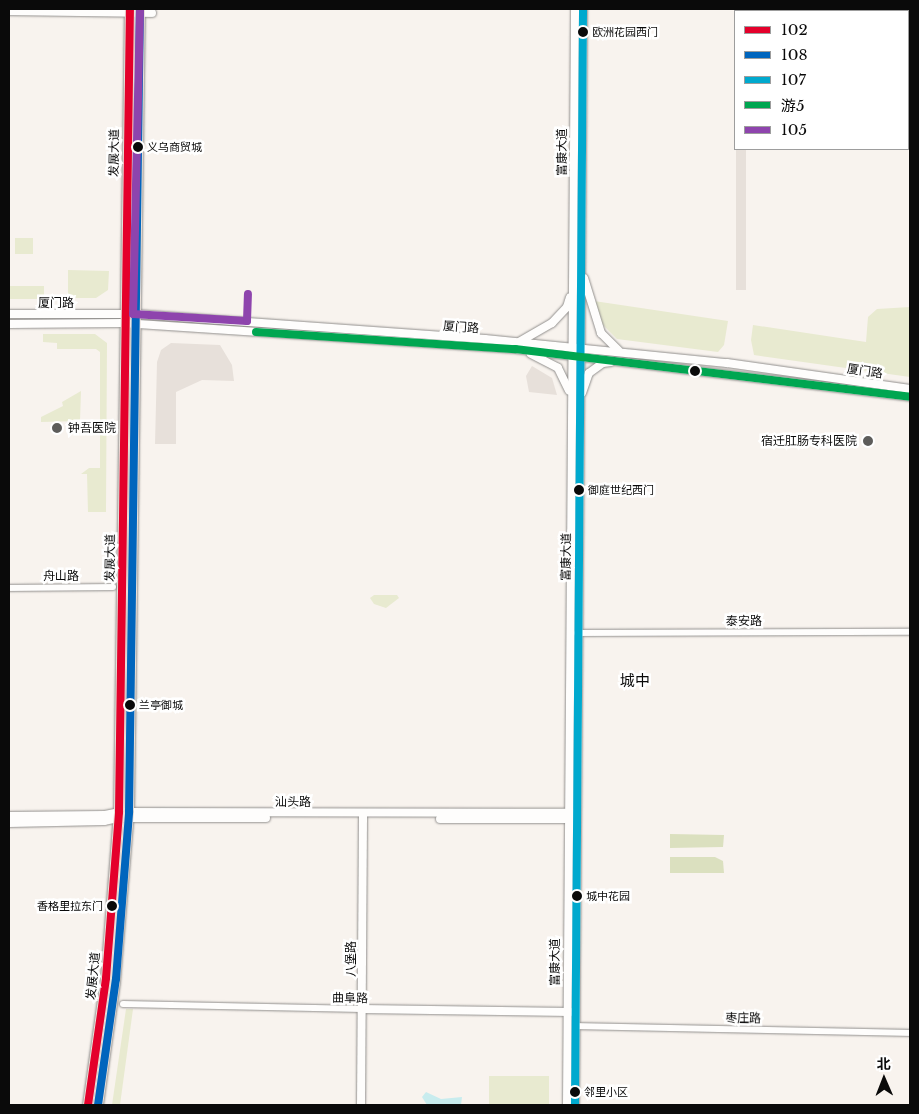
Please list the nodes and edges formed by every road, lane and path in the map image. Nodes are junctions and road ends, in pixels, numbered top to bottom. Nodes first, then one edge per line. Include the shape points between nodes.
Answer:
1 (575, 9) edge
2 (583, 9) edge
3 (135, 11) edge
4 (9, 12) edge
5 (152, 13) dead end
6 (577, 260) junction
7 (9, 314) edge
8 (123, 318) junction
9 (136, 319) junction
10 (9, 324) edge
11 (515, 346) junction
12 (576, 352) junction
13 (621, 352) junction
14 (618, 360) junction
15 (910, 389) edge
16 (910, 397) edge
17 (576, 404) junction
18 (112, 587) dead end
19 (9, 588) edge
20 (910, 632) edge
21 (577, 634) junction
22 (124, 815) junction
23 (9, 816) edge
24 (363, 816) junction
25 (567, 816) junction
26 (576, 816) junction
27 (9, 823) edge
28 (123, 1004) dead end
29 (362, 1009) junction
30 (566, 1012) junction
31 (575, 1012) junction
32 (576, 1026) junction
33 (910, 1033) edge
34 (88, 1105) edge
35 (98, 1105) edge
36 (361, 1105) edge
37 (566, 1105) edge
38 (575, 1105) edge

1 - 6 street, 富康大道
2 - 6 street, 富康大道
3 - 4 street
3 - 5 street
3 - 8 main road, 发展大道
3 - 9 main road, 发展大道
6 - 11 street via 568,307 546,328
6 - 12 street, 富康大道
6 - 13 street via 596,322 605,339
7 - 8 street, 厦门路
8 - 9 street, 厦门路
8 - 10 street, 厦门路
8 - 22 main road, 发展大道
9 - 11 street, 厦门路
9 - 22 main road, 发展大道
11 - 12 street, 厦门路
11 - 17 street via 544,358 558,368
12 - 13 street, 厦门路
12 - 14 street, 厦门路
12 - 17 street, 富康大道
13 - 15 street, 厦门路
14 - 16 street, 厦门路
14 - 17 street via 603,363 589,374
17 - 21 street, 富康大道
17 - 25 street, 富康大道
18 - 19 street, 舟山路
20 - 21 street, 泰安路
21 - 26 street, 富康大道
22 - 23 street, 汕头路
22 - 24 street, 汕头路
22 - 27 street, 汕头路 via 104,821
22 - 34 main road, 发展大道
22 - 35 main road, 发展大道 via 116,974
24 - 25 street, 汕头路
24 - 29 street, 八堡路
25 - 26 street, 汕头路
25 - 30 street, 富康大道
26 - 31 street, 富康大道
28 - 29 street, 曲阜路
29 - 30 street, 曲阜路
29 - 36 street, 八堡路
30 - 31 street, 曲阜路
30 - 37 street, 富康大道
31 - 32 street, 富康大道
32 - 33 street, 枣庄路
32 - 38 street, 富康大道

